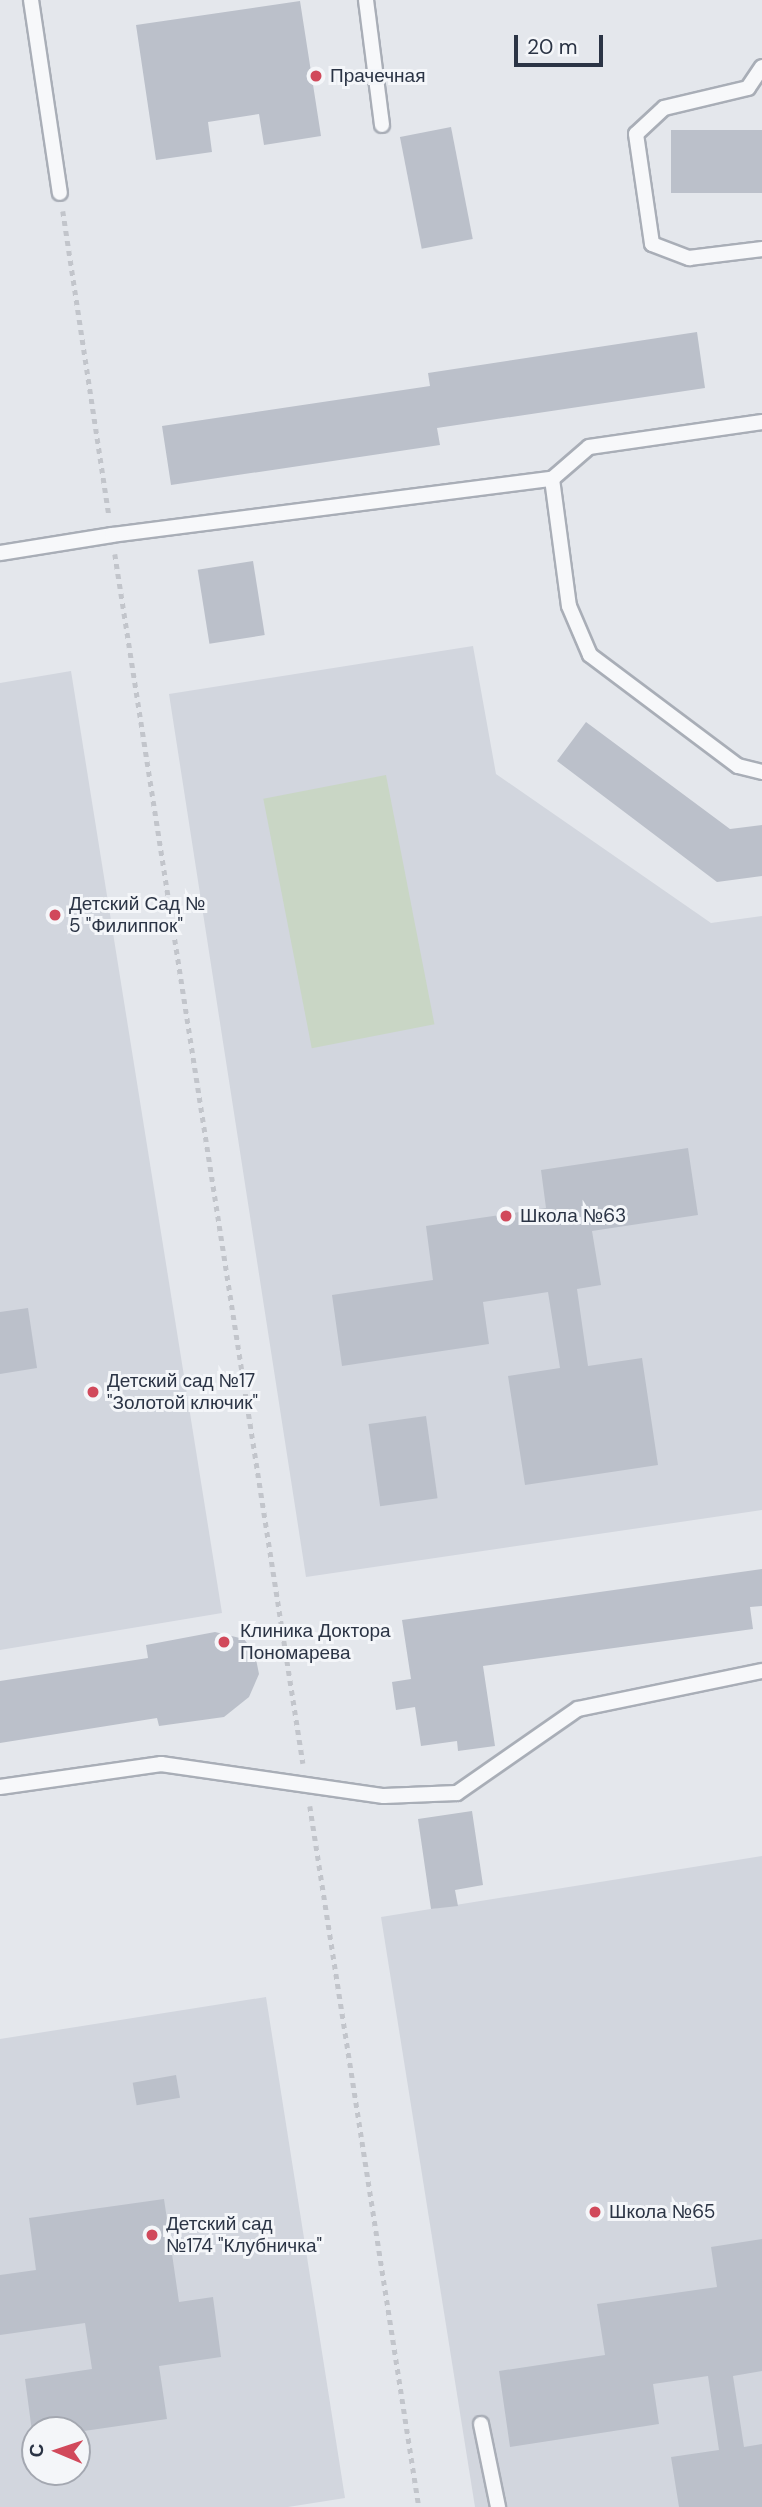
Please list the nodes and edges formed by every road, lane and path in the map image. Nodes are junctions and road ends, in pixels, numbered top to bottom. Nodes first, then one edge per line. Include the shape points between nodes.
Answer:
1 (31, 0) edge
2 (366, 0) edge
3 (762, 67) edge
4 (382, 125) dead end
5 (60, 193) joint
6 (762, 248) edge
7 (762, 422) edge
8 (552, 479) junction
9 (112, 535) junction
10 (0, 553) edge
11 (762, 772) edge
12 (762, 1671) edge
13 (307, 1786) junction
14 (0, 1787) edge
15 (481, 2424) dead end
16 (419, 2507) edge
17 (498, 2507) edge

1 - 5 lane
2 - 4 lane
3 - 6 lane via 748,88 664,108 636,134 652,244 689,258
5 - 9 path
7 - 8 lane via 589,447
8 - 9 lane
8 - 11 lane via 569,606 590,655 738,766
9 - 10 lane
9 - 13 path
12 - 13 lane via 578,1709 457,1793 384,1796
13 - 14 lane via 161,1763
13 - 16 path
15 - 17 lane

